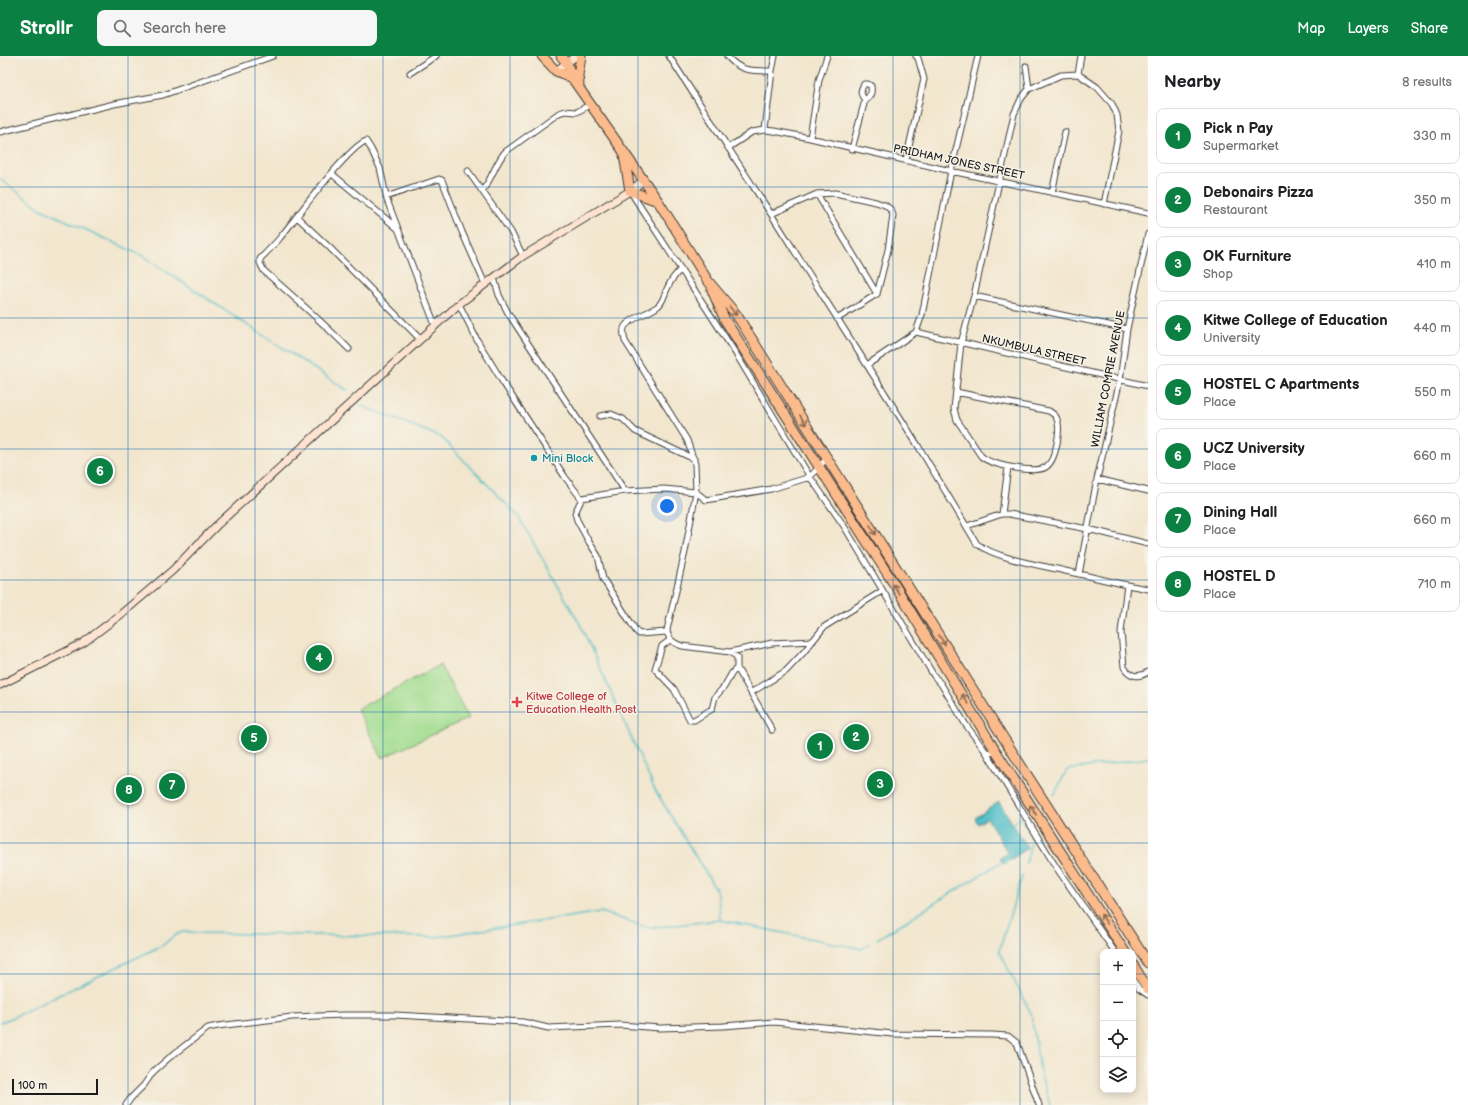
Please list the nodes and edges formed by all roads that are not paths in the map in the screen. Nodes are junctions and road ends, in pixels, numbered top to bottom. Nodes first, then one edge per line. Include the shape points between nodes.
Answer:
1 (273, 56) edge
2 (436, 56) edge
3 (542, 56) edge
4 (576, 56) edge
5 (581, 56) edge
6 (669, 56) edge
7 (727, 56) edge
8 (775, 56) edge
9 (827, 56) edge
10 (916, 56) edge
11 (978, 56) edge
12 (1081, 56) edge
13 (564, 59) edge
14 (1026, 66) dead end
15 (556, 71) junction
16 (772, 72) junction
17 (410, 73) dead end
18 (1078, 74) junction
19 (572, 78) junction
20 (580, 86) junction
21 (1029, 89) junction
22 (865, 100) dead end
23 (591, 104) junction
24 (765, 130) junction
25 (0, 132) edge
26 (1065, 132) dead end
27 (810, 138) junction
28 (728, 148) junction
29 (852, 149) junction
30 (624, 151) junction
31 (906, 160) junction
32 (468, 171) dead end
33 (952, 171) junction
34 (332, 174) junction
35 (644, 180) junction
36 (1000, 181) junction
37 (482, 191) junction
38 (630, 191) junction
39 (1052, 193) junction
40 (817, 194) junction
41 (386, 197) junction
42 (658, 201) junction
43 (1104, 204) junction
44 (1148, 213) edge
45 (771, 214) junction
46 (297, 217) junction
47 (399, 230) junction
48 (1148, 234) edge
49 (523, 256) junction
50 (681, 269) junction
51 (494, 278) junction
52 (708, 280) junction
53 (485, 284) junction
54 (877, 294) junction
55 (974, 296) junction
56 (459, 304) junction
57 (837, 319) junction
58 (434, 325) junction
59 (1127, 329) junction
60 (916, 332) junction
61 (420, 339) junction
62 (961, 343) junction
63 (349, 349) dead end
64 (867, 365) junction
65 (1120, 380) junction
66 (1148, 386) edge
67 (956, 392) junction
68 (600, 416) dead end
69 (827, 458) junction
70 (694, 459) junction
71 (1008, 467) junction
72 (819, 468) junction
73 (810, 477) junction
74 (1097, 479) junction
75 (625, 491) junction
76 (1148, 491) edge
77 (696, 492) junction
78 (582, 498) junction
79 (1002, 514) junction
80 (967, 526) junction
81 (1088, 529) junction
82 (1148, 544) edge
83 (1079, 574) junction
84 (1127, 585) junction
85 (1148, 589) edge
86 (882, 591) junction
87 (667, 632) junction
88 (670, 640) junction
89 (813, 641) junction
90 (730, 652) junction
91 (737, 668) junction
92 (1148, 672) edge
93 (0, 685) edge
94 (752, 692) junction
95 (772, 730) dead end
96 (986, 752) junction
97 (997, 752) junction
98 (1113, 949) edge
99 (1123, 949) edge
100 (1148, 963) edge
101 (1136, 970) edge
102 (1136, 984) edge
103 (1148, 988) edge
104 (1148, 995) edge
105 (126, 1105) edge
106 (1040, 1105) edge

1 - 25 street via 163,94
2 - 17 street
3 - 15 highway
4 - 13 street
5 - 20 highway via 578,75
6 - 28 street
7 - 16 street via 734,65 748,71
8 - 16 street
9 - 27 street via 819,80
10 - 31 street via 924,79
11 - 33 street
12 - 18 street
13 - 15 street
13 - 19 highway
14 - 21 street
15 - 19 highway
16 - 24 street
18 - 21 street via 1061,75
18 - 43 street via 1097,87 1112,104 1117,115 1119,131
19 - 20 highway
20 - 23 highway
21 - 36 street via 1014,114
22 - 29 street
23 - 30 highway
23 - 37 street via 577,112 559,113 505,152
24 - 27 street, PRIDHAM JONES STREET
24 - 28 street via 752,132
26 - 39 street
27 - 29 street, PRIDHAM JONES STREET
28 - 45 street
29 - 31 street, PRIDHAM JONES STREET
30 - 35 highway
30 - 38 highway
31 - 33 street, PRIDHAM JONES STREET
32 - 37 street
33 - 36 street, PRIDHAM JONES STREET
33 - 60 street via 922,315
34 - 41 street via 360,143 366,141 380,168
34 - 46 street
34 - 47 street
35 - 38 street
35 - 42 highway
36 - 39 street, PRIDHAM JONES STREET
36 - 55 street
37 - 49 street
38 - 42 highway
38 - 49 street
38 - 50 street
39 - 43 street, PRIDHAM JONES STREET
40 - 45 street
40 - 54 street
40 - 54 street via 836,193 876,202 885,205 894,215
41 - 47 street
41 - 53 street via 442,180
42 - 52 highway
43 - 44 street, PRIDHAM JONES STREET
45 - 57 street
46 - 61 street
46 - 63 street via 260,259 260,263 264,271
47 - 58 street
48 - 59 street, WILLIAM COMRIE AVENUE
49 - 51 street
50 - 70 street via 658,306 631,321 623,332 625,341 682,432
50 - 73 street
51 - 53 street
51 - 75 street via 508,314
52 -> 69 highway via 736,314
52 - 72 highway via 725,320
53 - 56 street
54 - 57 street
55 - 59 street
55 - 62 street
56 - 58 street
56 - 78 street via 502,381 564,477
57 - 64 street
58 - 61 street
59 - 65 street, WILLIAM COMRIE AVENUE
60 - 62 street, NKUMBULA STREET
60 - 64 street
61 - 93 street via 216,526 173,570 120,615 83,643
62 - 65 street, NKUMBULA STREET
62 - 67 street
64 - 80 street
65 - 66 street, NKUMBULA STREET
65 - 74 street, WILLIAM COMRIE AVENUE
67 - 71 street via 954,415 981,456 990,462
67 - 71 street via 1049,411 1056,416 1059,424 1057,446 1050,463 1039,469
68 - 70 street via 611,414 624,419 635,431
69 - 72 street
69 -> 100 highway
70 - 77 street
71 - 79 street
72 - 73 street
97 -> 72 highway
73 - 77 street via 771,489 706,500
73 - 86 street via 844,526
74 - 76 street
74 - 81 street, WILLIAM COMRIE AVENUE
75 - 77 street via 664,489
75 - 78 street
77 - 87 street
78 - 87 street via 575,514 577,520 598,556 603,579 636,632
79 - 80 street
79 - 81 street
80 - 83 street via 977,544 990,552
81 - 82 street
81 - 83 street, WILLIAM COMRIE AVENUE
83 - 84 street
84 - 85 street
84 - 92 street via 1121,632 1124,667 1135,676 1141,677
86 - 89 street via 824,627
86 - 96 street via 934,676
87 - 88 street
88 - 90 street via 682,646
88 - 91 street via 662,646 656,669 674,689 690,720 712,709 715,697
89 - 90 street via 772,643
89 - 94 street via 786,670
90 - 91 street via 737,657
91 - 94 street
94 - 95 street
96 - 97 street
96 - 98 street via 1056,867
99 -> 97 highway
101 - 103 highway
102 - 104 street
105 - 106 street via 153,1072 208,1028 258,1020 344,1015 523,1022 548,1028 620,1025 660,1028 774,1022 893,1034 1008,1036 1017,1043

